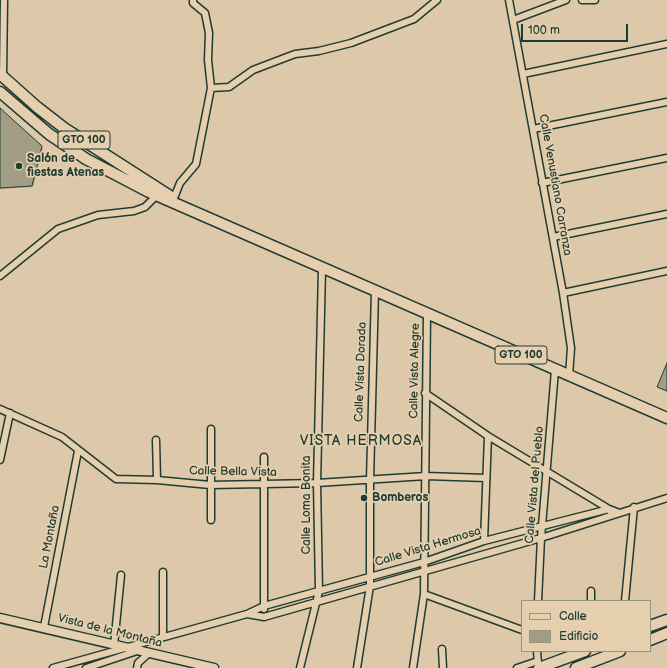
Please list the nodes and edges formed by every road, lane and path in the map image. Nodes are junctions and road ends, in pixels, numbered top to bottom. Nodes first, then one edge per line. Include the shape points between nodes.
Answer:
1 (4, 0) edge
2 (193, 0) edge
3 (437, 0) edge
4 (508, 0) edge
5 (564, 0) edge
6 (582, 0) edge
7 (595, 0) edge
8 (513, 20) junction
9 (667, 44) edge
10 (523, 74) junction
11 (2, 75) edge
12 (211, 88) junction
13 (0, 92) edge
14 (667, 102) edge
15 (533, 129) junction
16 (667, 158) edge
17 (542, 183) junction
18 (158, 196) junction
19 (175, 202) junction
20 (667, 214) edge
21 (553, 237) junction
22 (322, 269) junction
23 (667, 271) edge
24 (0, 276) edge
25 (374, 291) junction
26 (564, 292) junction
27 (427, 314) junction
28 (556, 370) junction
29 (569, 376) junction
30 (425, 393) junction
31 (0, 409) edge
32 (10, 413) junction
33 (667, 418) edge
34 (211, 429) dead end
35 (488, 436) junction
36 (156, 440) dead end
37 (78, 451) junction
38 (264, 457) dead end
39 (0, 460) edge
40 (546, 471) junction
41 (426, 476) junction
42 (486, 478) junction
43 (157, 480) junction
44 (370, 480) junction
45 (317, 483) junction
46 (264, 484) junction
47 (210, 485) junction
48 (667, 498) edge
49 (634, 507) junction
50 (609, 509) junction
51 (618, 512) junction
52 (612, 517) junction
53 (211, 520) dead end
54 (542, 525) junction
55 (541, 538) junction
56 (484, 541) junction
57 (424, 562) junction
58 (424, 571) junction
59 (163, 572) dead end
60 (120, 575) dead end
61 (370, 577) junction
62 (370, 586) junction
63 (319, 591) junction
64 (591, 591) dead end
65 (424, 594) junction
66 (538, 600) edge
67 (591, 600) edge
68 (624, 600) edge
69 (318, 601) junction
70 (264, 606) junction
71 (247, 614) junction
72 (264, 616) junction
73 (0, 618) edge
74 (667, 620) edge
75 (651, 626) edge
76 (44, 627) junction
77 (521, 630) edge
78 (667, 633) edge
79 (163, 636) junction
80 (651, 640) edge
81 (148, 642) junction
82 (114, 645) junction
83 (124, 648) junction
84 (442, 649) dead end
85 (138, 650) junction
86 (537, 652) edge
87 (582, 652) edge
88 (617, 652) edge
89 (149, 653) junction
90 (538, 666) edge
91 (53, 668) edge
92 (86, 668) edge
93 (137, 668) edge
94 (214, 668) edge
95 (300, 668) edge
96 (357, 668) edge
97 (412, 668) edge
98 (442, 668) edge
99 (517, 668) edge
100 (576, 668) edge

1 - 11 street
2 - 12 street via 193,3 205,13
3 - 12 street via 414,19 350,43 296,54 253,70 229,87
4 - 8 street, Calle Venustiano Carranza
5 - 8 street
6 - 7 street
8 - 10 street, Calle Venustiano Carranza
9 - 10 street
10 - 15 street, Calle Venustiano Carranza
11 - 19 main road, GTO 100 via 64,128
12 - 19 street via 196,164 180,183
13 - 18 main road, GTO 100 via 49,134 86,159
14 - 15 street
15 - 17 street, Calle Venustiano Carranza
16 - 17 street
17 - 21 street, Calle Venustiano Carranza
18 - 19 main road, GTO 100
18 - 24 street via 145,207 134,211 98,215 58,229
19 - 22 main road, GTO 100
20 - 21 street
21 - 26 street, Calle Venustiano Carranza
22 - 25 main road, GTO 100
22 - 45 street, Calle Loma Bonita
23 - 26 street
25 - 27 main road, GTO 100
25 - 44 street, Calle Vista Dorada
26 - 29 street, Calle Venustiano Carranza via 571,348
27 - 28 main road, GTO 100
27 - 30 street, Calle Vista Alegre
28 - 29 main road, GTO 100
28 - 40 street, Calle Vista del Pueblo
29 - 33 main road, GTO 100
30 - 35 street
30 - 41 street, Calle Vista Alegre
31 - 32 street, Calle Bella Vista
32 - 37 street, Calle Bella Vista via 62,437
32 - 39 street
34 - 47 street
35 - 40 street
35 - 42 street
36 - 43 street
37 - 43 street, Calle Bella Vista via 116,479
37 - 76 street, La Montaña
38 - 46 street
40 - 50 street
40 - 54 street, Calle Vista del Pueblo
41 - 42 street, Calle Bella Vista
41 - 44 street, Calle Bella Vista
41 - 57 street, Calle Vista Alegre
42 - 56 street
43 - 47 street, Calle Bella Vista
44 - 45 street, Calle Bella Vista
44 - 61 street, Calle Vista Dorada
45 - 46 street, Calle Bella Vista
45 - 63 street, Calle Loma Bonita
46 - 47 street, Calle Bella Vista
46 - 70 street
47 - 53 street
48 - 49 street, Calle Vista Hermosa
49 - 51 street, Calle Vista Hermosa
49 - 68 street
50 - 51 street
50 - 52 street
50 - 54 street, Calle Vista Hermosa
51 - 52 street, Calle Vista Hermosa
52 - 55 street, Calle Vista Hermosa
54 - 55 street, Calle Vista del Pueblo
54 - 56 street, Calle Vista Hermosa
55 - 58 street, Calle Vista Hermosa
55 - 66 street, Calle Vista del Pueblo
56 - 57 street, Calle Vista Hermosa
57 - 58 street, Calle Vista Alegre
57 - 61 street, Calle Vista Hermosa
58 - 62 street, Calle Vista Hermosa
58 - 65 street, Calle Vista Alegre
59 - 79 street
60 - 82 street
61 - 62 street, Calle Vista Dorada
61 - 63 street, Calle Vista Hermosa
62 - 69 street, Calle Vista Hermosa
62 - 96 street, Calle Vista Dorada
63 - 69 street, Calle Loma Bonita
63 - 70 street, Calle Vista Hermosa
64 - 67 street
65 - 77 street
65 - 97 street, Calle Vista Alegre
69 - 72 street, Calle Vista Hermosa
69 - 95 street, Calle Loma Bonita
70 - 71 street, Calle Vista Hermosa
70 - 72 street
71 - 72 street, Calle Vista Hermosa
71 - 79 street, Calle Vista Hermosa
73 - 76 street, Vista de la Montaña
74 - 75 main road
76 - 82 street, Vista de la Montaña
78 - 80 main road
79 - 81 street, Calle Vista Hermosa
81 - 83 street, Calle Vista Hermosa
81 - 85 street, Calle Vista Hermosa
82 - 83 street, Vista de la Montaña
83 - 85 street, Vista de la Montaña
83 - 91 street, Calle Vista Hermosa
84 - 98 street
85 - 89 street, Vista de la Montaña
85 - 92 street, Calle Vista Hermosa
86 - 90 street
87 - 90 main road
88 - 100 main road
89 - 93 street via 138,663
89 - 94 street, Vista de la Montaña
90 - 99 street

